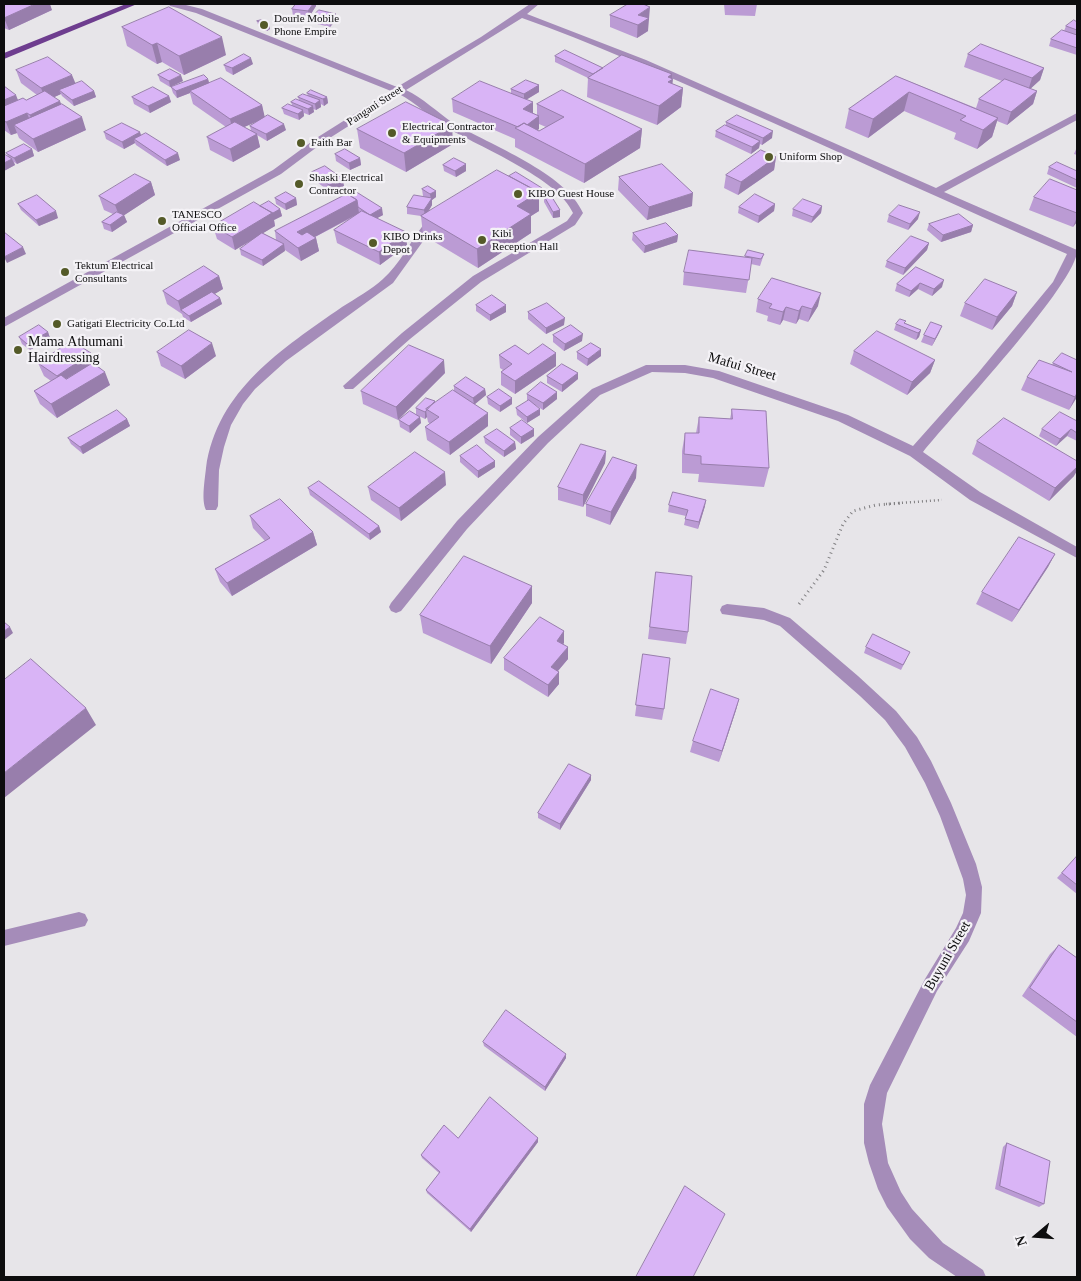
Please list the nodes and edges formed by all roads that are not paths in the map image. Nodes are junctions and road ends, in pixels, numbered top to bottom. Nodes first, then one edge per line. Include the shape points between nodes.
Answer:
1 (133, 4) edge
2 (173, 4) edge
3 (535, 4) edge
4 (522, 15) junction
5 (4, 56) edge
6 (400, 90) junction
7 (1077, 116) edge
8 (519, 164) junction
9 (503, 172) edge
10 (936, 193) junction
11 (446, 207) edge
12 (1075, 253) edge
13 (4, 323) edge
14 (349, 386) dead end
15 (915, 453) junction
16 (211, 506) dead end
17 (1077, 553) edge
18 (396, 607) dead end
19 (727, 610) dead end
20 (79, 920) dead end
21 (4, 938) edge
22 (976, 1277) edge

1 - 5 main road
2 - 6 street via 199,11
3 - 4 street, Pangani Street
4 - 6 street, Pangani Street
4 - 10 street via 675,75
6 - 8 street via 448,124
6 - 13 street, Pangani Street via 277,172
7 - 10 street
8 - 9 street
8 - 14 street via 564,193 578,214 571,223 477,279
10 - 12 street
11 - 16 street via 388,280 306,340 251,386 230,413 219,441 211,471
12 - 15 street via 1058,283
15 - 17 street, Mafui Street via 975,496
15 - 18 street, Mafui Street via 843,418 725,377 685,369 650,368 596,392 543,440 462,526
19 - 22 street, Buyuni Street via 766,614 786,622 877,702 910,742 937,787 976,890 969,921 930,985 882,1082 874,1103 873,1127 884,1177 908,1220 931,1247
20 - 21 street

